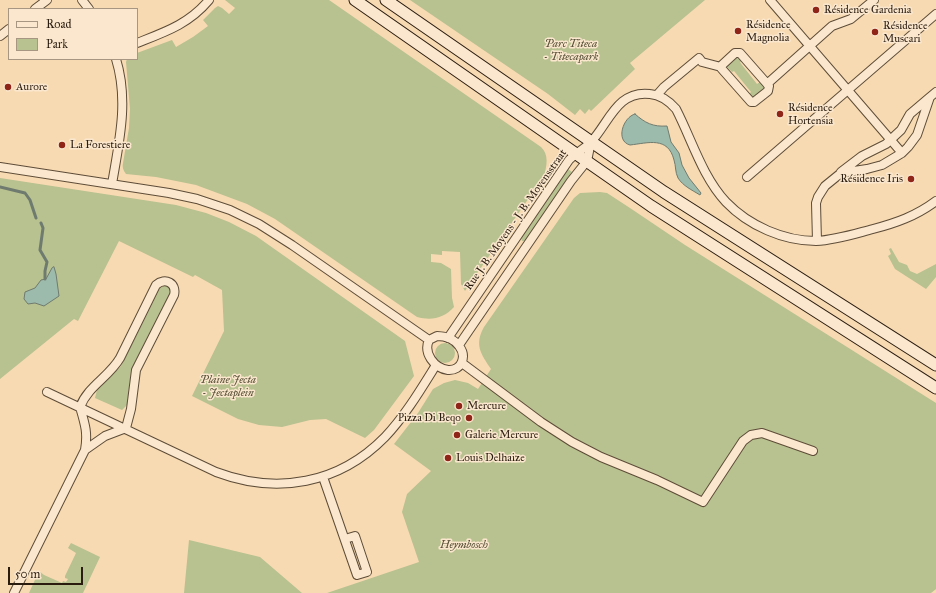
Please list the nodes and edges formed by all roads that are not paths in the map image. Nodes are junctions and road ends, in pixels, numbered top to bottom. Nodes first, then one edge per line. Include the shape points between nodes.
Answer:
1 (47, 0) edge
2 (82, 0) edge
3 (209, 0) edge
4 (355, 0) edge
5 (386, 0) edge
6 (770, 0) edge
7 (874, 0) edge
8 (36, 8) edge
9 (88, 8) edge
10 (936, 14) edge
11 (8, 30) edge
12 (0, 36) edge
13 (138, 43) edge
14 (810, 46) junction
15 (116, 60) edge
16 (721, 67) junction
17 (767, 84) junction
18 (848, 90) junction
19 (933, 94) edge
20 (657, 95) junction
21 (891, 140) junction
22 (591, 142) junction
23 (576, 153) junction
24 (902, 153) junction
25 (587, 161) junction
26 (0, 167) edge
27 (841, 173) junction
28 (747, 177) dead end
29 (112, 184) junction
30 (936, 201) edge
31 (817, 241) junction
32 (448, 338) junction
33 (429, 340) junction
34 (458, 345) junction
35 (462, 363) junction
36 (436, 365) junction
37 (936, 365) edge
38 (936, 388) edge
39 (47, 392) dead end
40 (80, 407) junction
41 (126, 428) junction
42 (85, 450) junction
43 (813, 451) dead end
44 (323, 477) junction
45 (345, 539) dead end
46 (14, 593) edge

1 - 8 street
2 - 9 street
3 - 13 street via 181,25
4 - 23 main road
5 - 22 main road
6 - 14 street
7 - 14 street via 851,19 832,26
10 - 18 street
11 - 12 street
14 - 17 street
14 - 18 street
15 - 29 street via 121,76 123,110
16 - 17 street via 735,53 739,53
16 - 17 street via 752,102 769,90
16 - 20 street via 702,62 699,58
18 - 21 street
18 - 28 street
19 - 21 street via 910,114 901,130
19 - 24 street via 917,135
20 - 22 street via 639,94 621,102
20 - 31 street via 676,109 708,178 733,208 752,223 780,235
21 - 24 street
21 - 27 street via 862,156
22 - 23 street, Rue J. B. Moyens - J. B. Moyensstraat
22 - 25 street, Rue J. B. Moyens - J. B. Moyensstraat
22 - 37 main road via 664,192
23 - 25 main road
23 - 32 street, Rue J. B. Moyens - J. B. Moyensstraat
24 - 27 street via 882,165
25 - 34 street, Rue J. B. Moyens - J. B. Moyensstraat
25 - 38 main road via 657,210
26 - 29 street
27 - 31 street via 818,197
29 - 33 street via 197,199 243,216 292,245
30 - 31 street via 902,221 844,237
32 - 33 street via 437,336
32 - 34 street
33 - 36 street via 429,355
34 - 35 street via 464,354
35 - 36 street via 448,370
35 - 43 street via 572,442 703,502 743,441 751,435 762,433
36 - 44 street via 385,437 359,459
39 - 40 street
40 - 41 street
40 - 41 street via 86,395 120,358 156,285 168,282 174,286 174,295 136,370
40 - 42 street via 87,428
41 - 42 street via 104,436
41 - 44 street via 216,472 246,481 281,484
42 - 46 street
44 - 45 street

